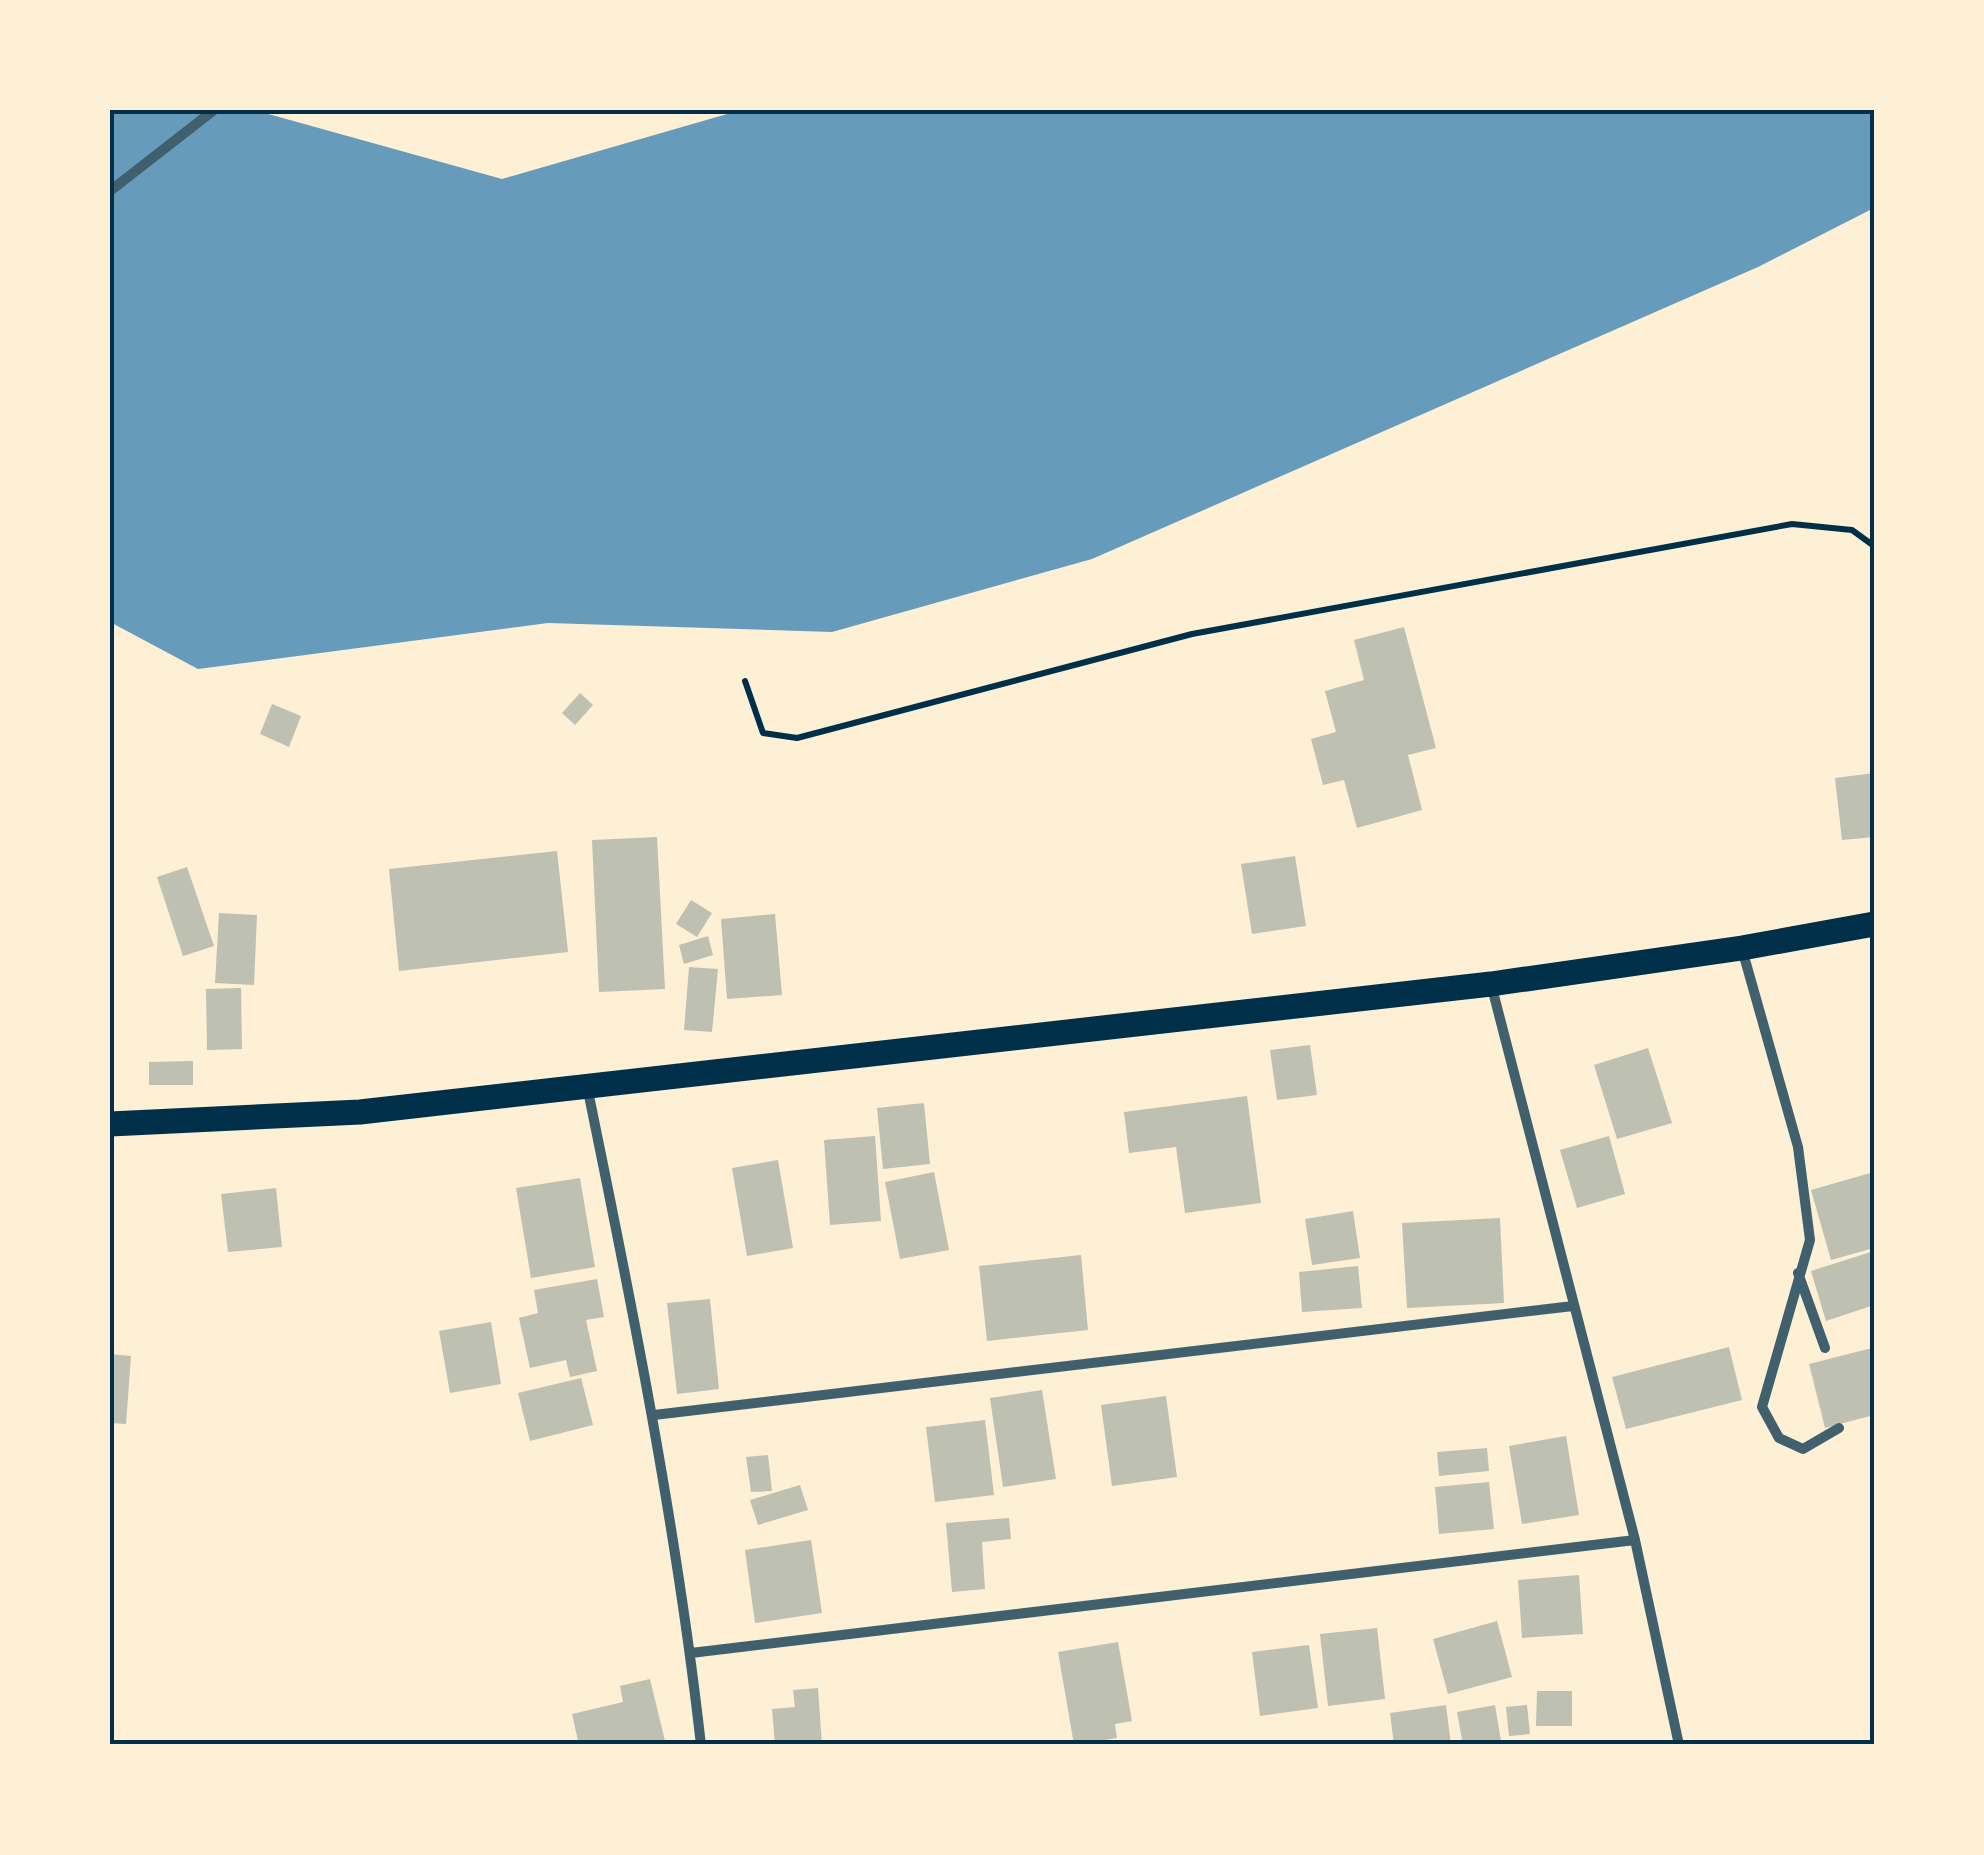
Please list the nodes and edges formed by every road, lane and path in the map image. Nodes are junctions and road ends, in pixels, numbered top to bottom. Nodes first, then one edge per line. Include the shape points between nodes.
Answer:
1 (214, 110) edge
2 (110, 191) edge
3 (1874, 546) edge
4 (745, 681) dead end
5 (1874, 924) edge
6 (1742, 948) junction
7 (1491, 984) junction
8 (586, 1085) junction
9 (110, 1124) edge
10 (1798, 1272) junction
11 (1573, 1306) junction
12 (1825, 1348) dead end
13 (654, 1415) junction
14 (1839, 1428) dead end
15 (1635, 1540) junction
16 (691, 1653) junction
17 (702, 1745) edge
18 (1679, 1745) edge

1 - 2 street
3 - 4 path via 1852,530 1792,524 1192,634 797,738 763,733
5 - 6 main road
6 - 7 main road
6 - 10 street via 1798,1147 1810,1240
7 - 8 main road
7 - 11 street
8 - 9 main road via 360,1112
8 - 13 street
10 - 12 street
10 - 14 street via 1762,1407 1779,1438 1804,1449
11 - 13 street
11 - 15 street
13 - 16 street
15 - 16 street
15 - 18 street
16 - 17 street

